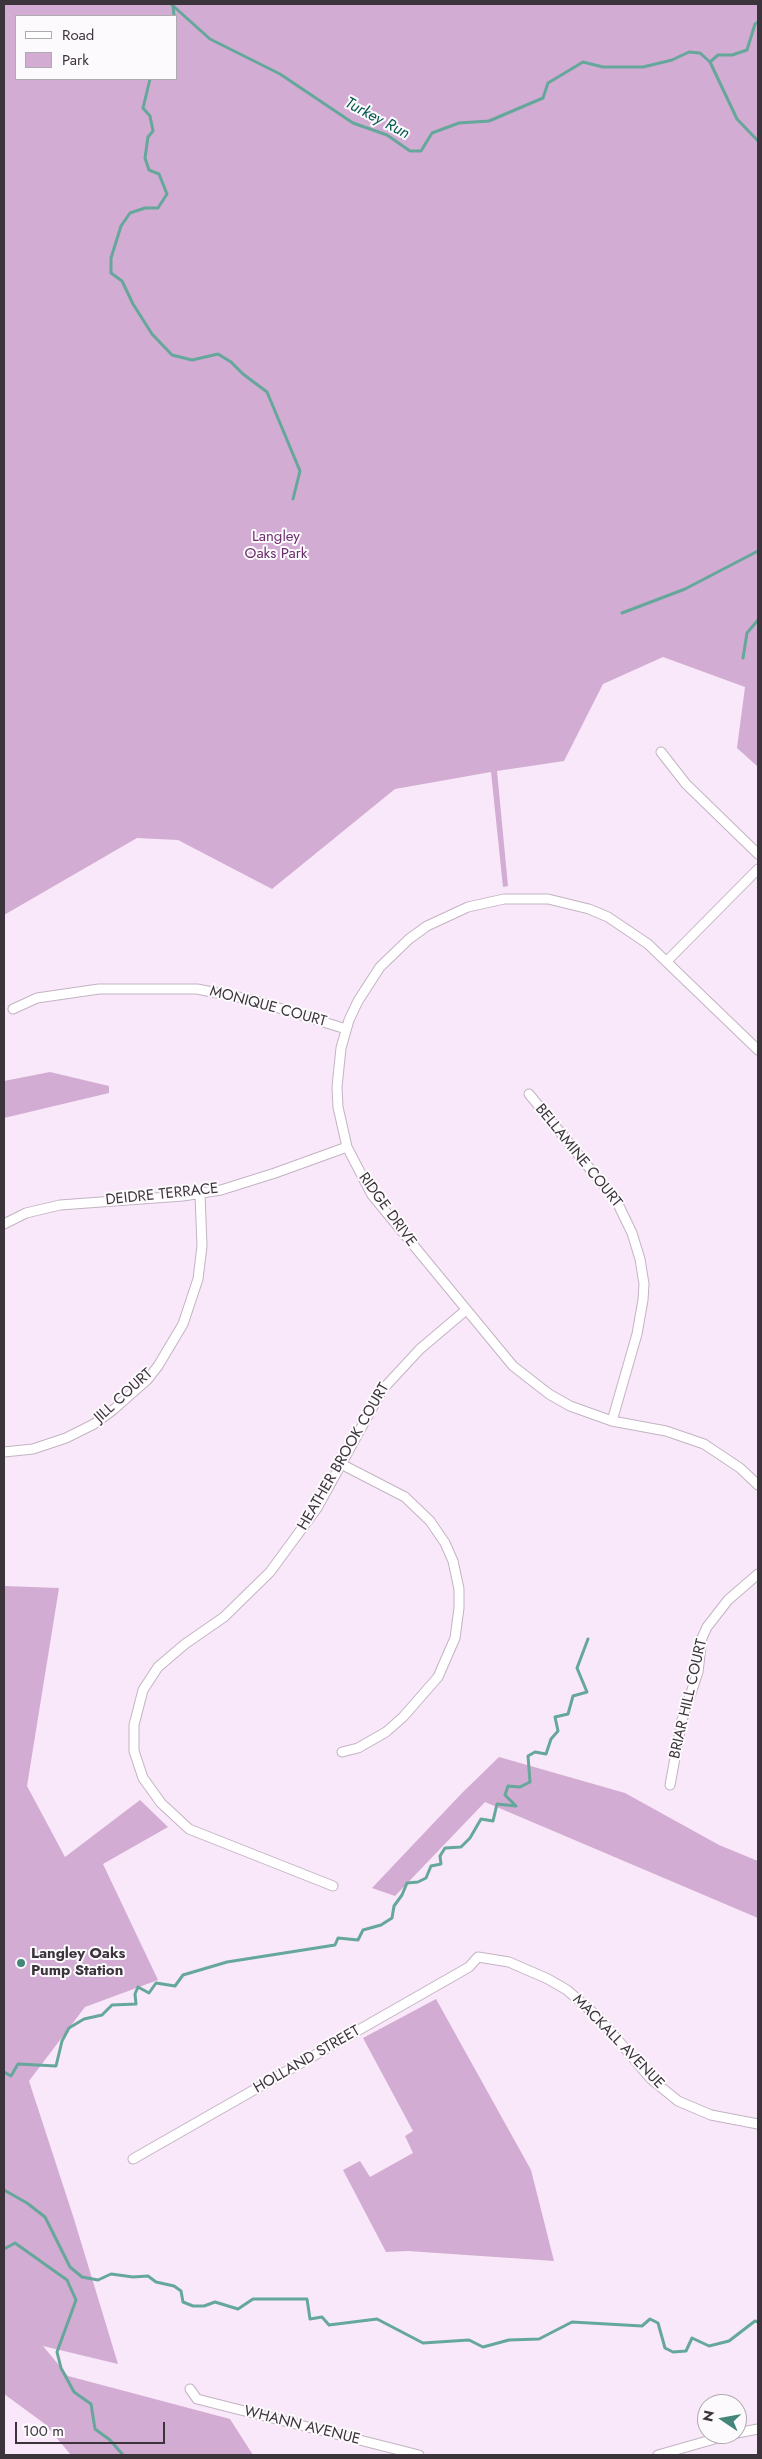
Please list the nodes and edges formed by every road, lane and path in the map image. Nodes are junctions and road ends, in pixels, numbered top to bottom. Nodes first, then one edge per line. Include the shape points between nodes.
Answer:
1 (661, 752) dead end
2 (758, 854) edge
3 (758, 869) edge
4 (667, 961) junction
5 (13, 1009) dead end
6 (346, 1029) junction
7 (758, 1050) edge
8 (529, 1094) dead end
9 (348, 1147) junction
10 (200, 1194) junction
11 (4, 1224) edge
12 (466, 1310) junction
13 (612, 1421) junction
14 (4, 1452) edge
15 (341, 1464) junction
16 (758, 1486) edge
17 (758, 1574) edge
18 (342, 1752) dead end
19 (670, 1785) dead end
20 (333, 1886) dead end
21 (478, 1957) joint
22 (758, 2124) edge
23 (133, 2159) dead end
24 (190, 2389) dead end
25 (697, 2444) edge
26 (389, 2452) edge
27 (419, 2455) edge
28 (658, 2455) edge

1 - 2 street via 686,784
3 - 4 street
4 - 6 street, RIDGE DRIVE via 626,928 589,909 535,898 490,901 447,915 394,952 368,983
4 - 7 street, RIDGE DRIVE
5 - 6 street, MONIQUE COURT via 37,998 99,989 197,989 253,1000
6 - 9 street, RIDGE DRIVE via 337,1087 338,1107
8 - 13 street, BELLAMINE COURT via 617,1202 640,1259 643,1300
9 - 10 street, DEIDRE TERRACE via 275,1173
9 - 12 street, RIDGE DRIVE via 372,1195
10 - 11 street, DEIDRE TERRACE via 60,1205 26,1213
10 - 14 street, JILL COURT via 202,1246 198,1279 184,1324 158,1366 114,1410 94,1424 33,1449
12 - 13 street, RIDGE DRIVE via 513,1366 531,1381 570,1406
12 - 15 street, HEATHER BROOK COURT via 430,1339 390,1379
13 - 16 street, RIDGE DRIVE via 666,1431 704,1444 740,1468
15 - 18 street via 405,1498 430,1521 453,1561 459,1589 455,1638 438,1677 386,1732
15 - 20 street, HEATHER BROOK COURT via 312,1516 270,1572 224,1617 165,1660 149,1680 134,1725 134,1752 139,1770 153,1794 188,1829
17 - 19 street, BRIAR HILL COURT via 728,1600 702,1638 698,1672 682,1720
21 - 22 street, MACKALL AVENUE via 509,1962 567,1990 600,2019 651,2079 678,2101 711,2115
21 - 23 street, HOLLAND STREET via 469,1968
24 - 26 street, WHANN AVENUE via 197,2399
25 - 28 street
26 - 27 street, WHANN AVENUE

